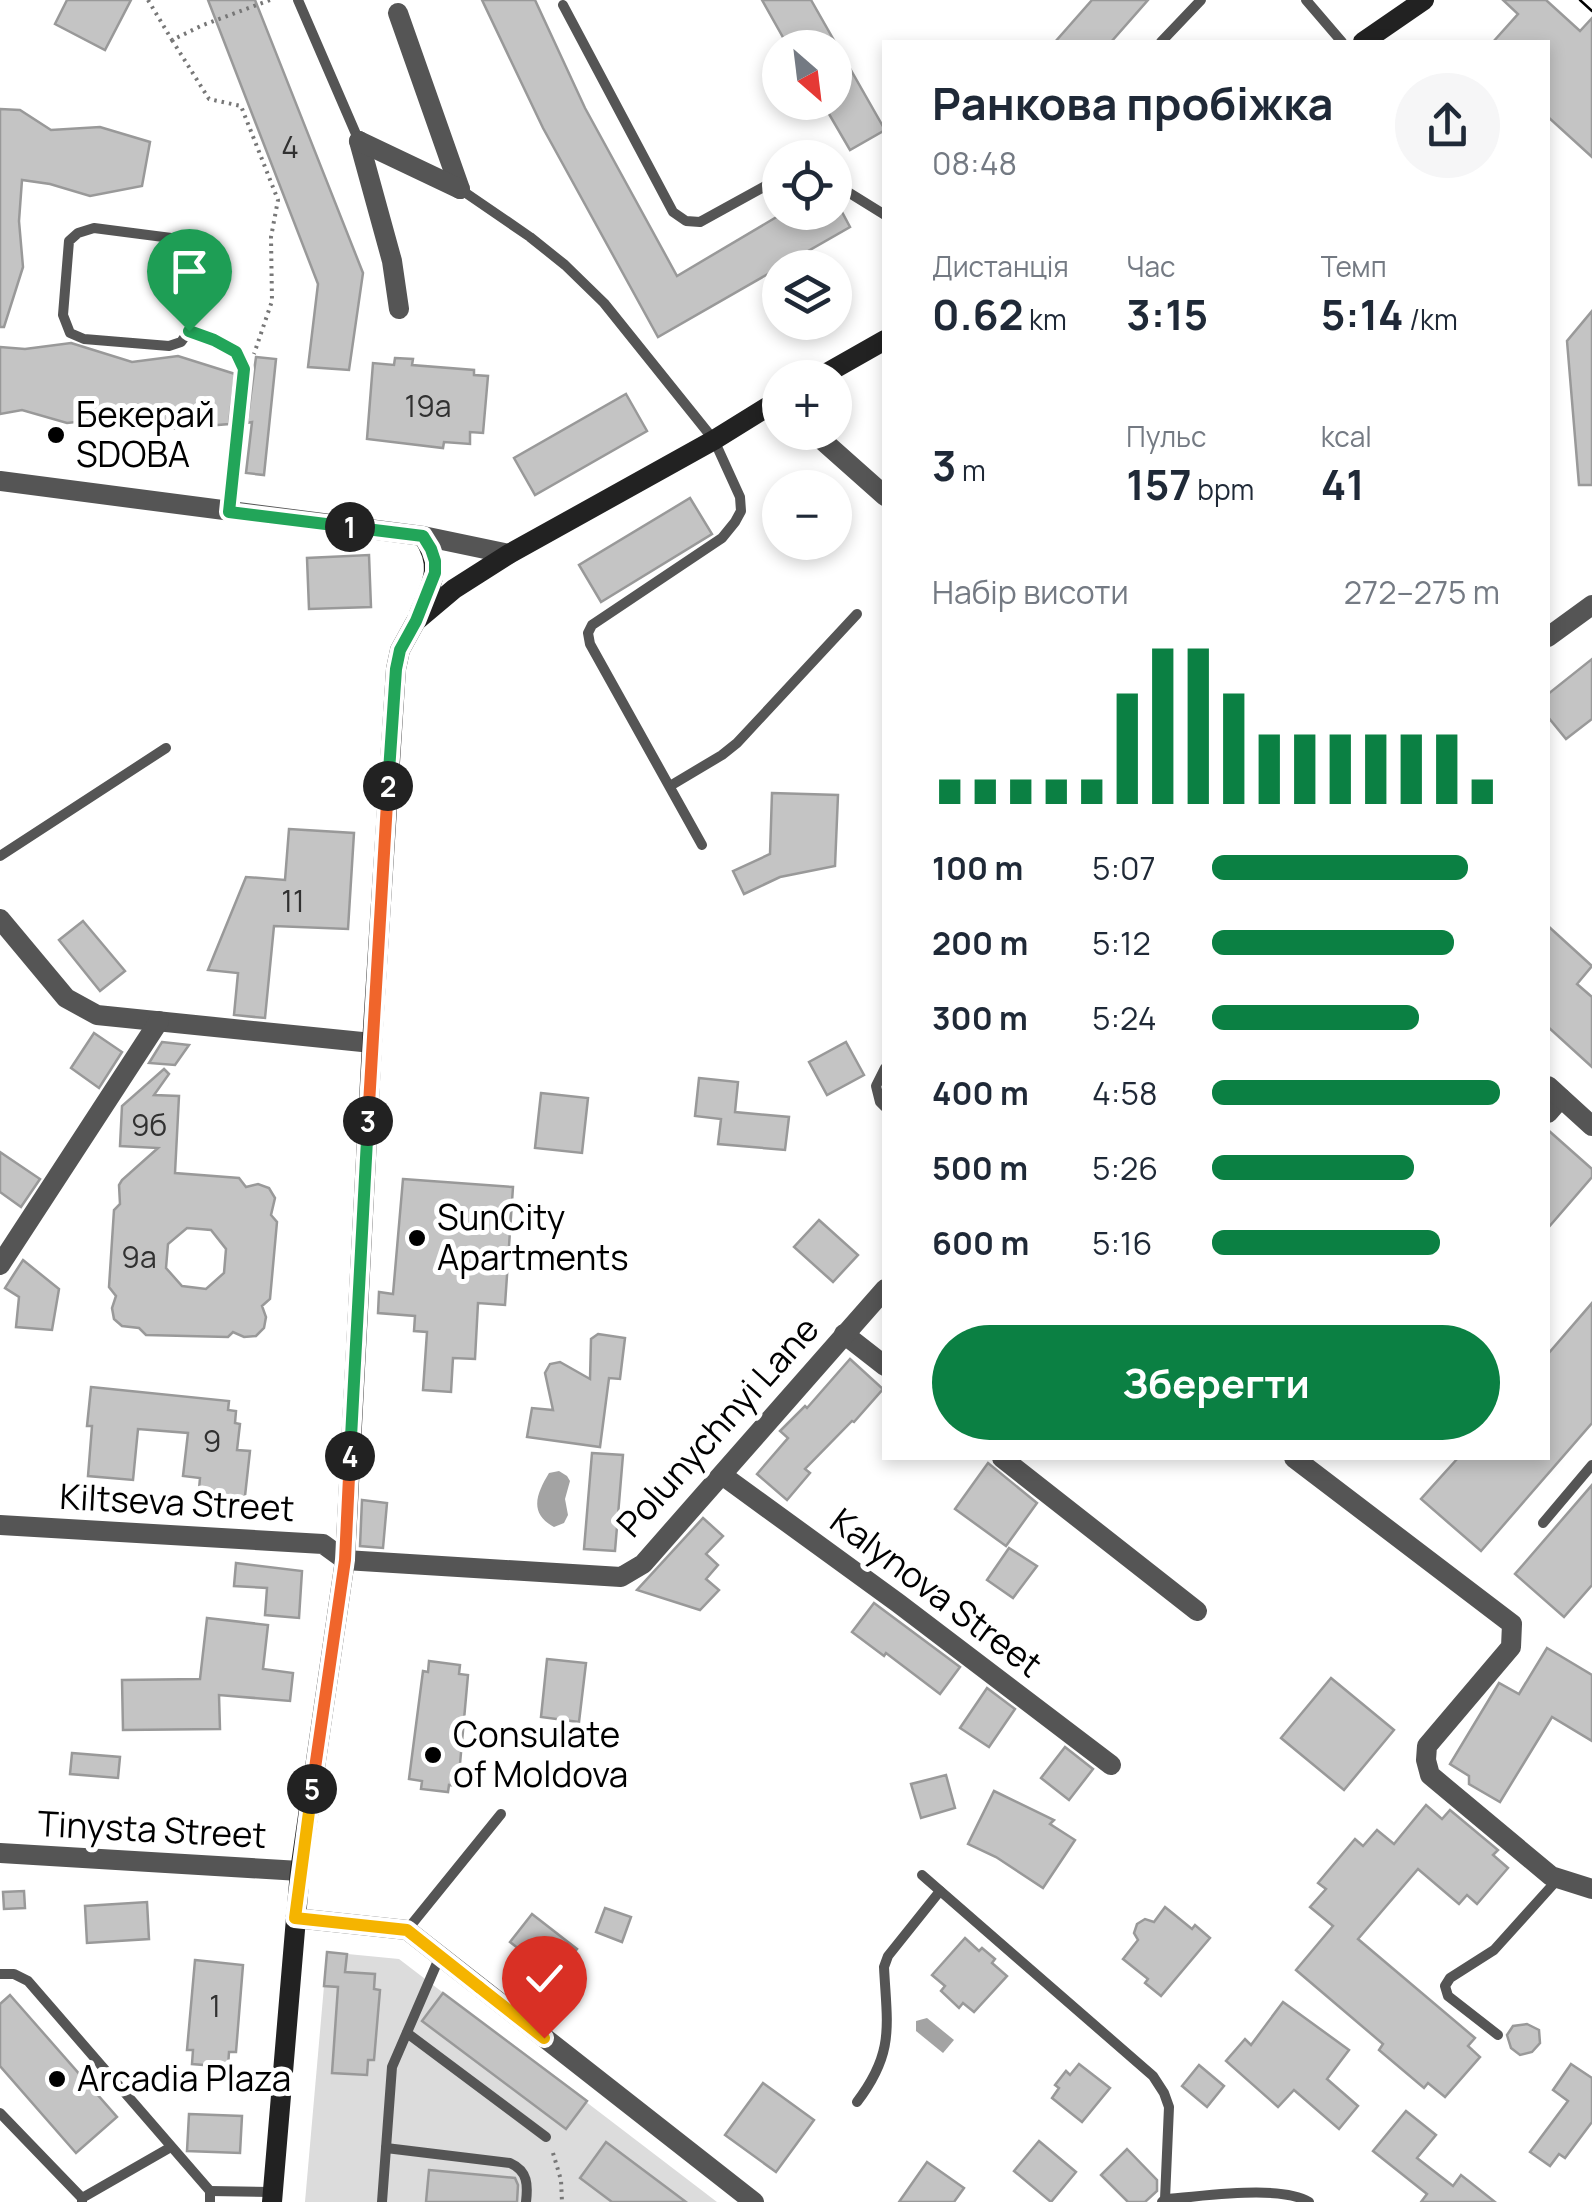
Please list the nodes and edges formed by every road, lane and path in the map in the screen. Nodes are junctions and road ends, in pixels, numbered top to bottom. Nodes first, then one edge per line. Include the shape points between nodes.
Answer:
1 (148, 0) edge
2 (270, 0) edge
3 (298, 0) edge
4 (1201, 0) edge
5 (1306, 0) edge
6 (1424, 0) edge
7 (563, 5) dead end
8 (398, 13) dead end
9 (172, 40) junction
10 (1163, 40) edge
11 (1340, 40) edge
12 (1366, 40) edge
13 (359, 141) junction
14 (762, 188) edge
15 (460, 189) junction
16 (852, 195) edge
17 (882, 213) edge
18 (399, 310) dead end
19 (189, 331) junction
20 (882, 342) edge
21 (254, 350) dead end
22 (850, 360) edge
23 (762, 411) edge
24 (714, 440) junction
25 (833, 450) edge
26 (0, 481) edge
27 (882, 493) edge
28 (229, 512) junction
29 (423, 536) junction
30 (509, 554) junction
31 (1592, 604) edge
32 (857, 614) dead end
33 (416, 621) junction
34 (1550, 636) edge
35 (166, 748) dead end
36 (670, 786) junction
37 (702, 845) dead end
38 (0, 856) edge
39 (0, 919) edge
40 (159, 1021) junction
41 (372, 1043) junction
42 (882, 1074) edge
43 (1552, 1099) edge
44 (882, 1104) edge
45 (1592, 1126) edge
46 (0, 1265) edge
47 (882, 1291) edge
48 (844, 1334) junction
49 (882, 1364) edge
50 (1005, 1460) edge
51 (1297, 1460) edge
52 (1592, 1465) edge
53 (722, 1475) junction
54 (1542, 1523) dead end
55 (0, 1525) edge
56 (345, 1560) junction
57 (1197, 1611) dead end
58 (1111, 1765) dead end
59 (501, 1814) dead end
60 (0, 1853) edge
61 (300, 1871) junction
62 (922, 1875) dead end
63 (1558, 1879) junction
64 (1592, 1889) edge
65 (940, 1891) junction
66 (295, 1918) junction
67 (407, 1930) junction
68 (440, 1956) junction
69 (0, 1974) edge
70 (407, 2033) junction
71 (1498, 2035) dead end
72 (857, 2102) dead end
73 (0, 2114) edge
74 (546, 2137) joint
75 (172, 2147) junction
76 (386, 2148) junction
77 (210, 2196) edge
78 (272, 2197) edge
79 (82, 2200) edge
80 (1164, 2200) edge
81 (382, 2202) edge
82 (526, 2202) edge
83 (562, 2202) edge
84 (754, 2202) edge
85 (1309, 2202) edge

1 - 9 path
2 - 9 path
3 - 13 lane
4 - 10 lane
5 - 11 lane
6 - 12 main road
7 - 14 lane via 672,212 700,222
8 - 15 street
9 - 21 path via 209,100 241,106 278,200 272,301
13 - 15 street
13 - 18 street
15 - 24 lane via 591,290
16 - 17 lane
19 - 19 lane via 189,258 178,239 94,228 69,241 63,315 70,333 84,340 169,346
19 - 28 lane via 236,352 244,369
20 - 22 main road
23 - 24 main road
24 - 30 main road
24 - 36 lane via 740,496 736,522 588,633
25 - 27 street
26 - 28 street
28 - 29 street
29 - 30 street
29 - 33 main road via 435,573
30 - 33 main road
31 - 34 street
32 - 36 lane via 737,742
33 - 41 main road via 396,669
35 - 38 lane
36 - 37 lane
39 - 40 street via 80,1008
40 - 41 street
40 - 46 street
41 - 56 main road
42 - 44 lane via 876,1086
43 - 45 street
47 - 48 street, Polunychnyi Lane
48 - 49 street
48 - 53 street, Polunychnyi Lane
50 - 57 street
51 - 63 street via 1512,1624 1511,1647 1427,1746 1426,1760 1430,1774
52 - 54 lane
53 - 56 street, Polunychnyi Lane via 643,1564 621,1577
53 - 58 street, Kalynova Street
55 - 56 street, Kiltseva Street via 323,1544
56 - 61 main road
59 - 67 lane
60 - 61 street, Tinysta Street
61 - 66 main road
62 - 65 lane
63 - 64 street
63 - 71 lane via 1494,1950 1445,1986 1448,1996
65 - 72 lane via 888,1956 887,2043
65 - 80 lane via 1153,2076 1170,2107
66 - 67 street
66 - 78 main road
67 - 68 street
68 - 70 lane
68 - 84 street
69 - 75 lane via 28,1981
70 - 74 lane
70 - 76 lane via 392,2067
73 - 79 lane
74 - 83 path
75 - 77 lane
75 - 79 lane
76 - 81 lane
76 - 82 lane via 510,2163 525,2175
77 - 78 lane
80 - 85 lane via 1268,2192

